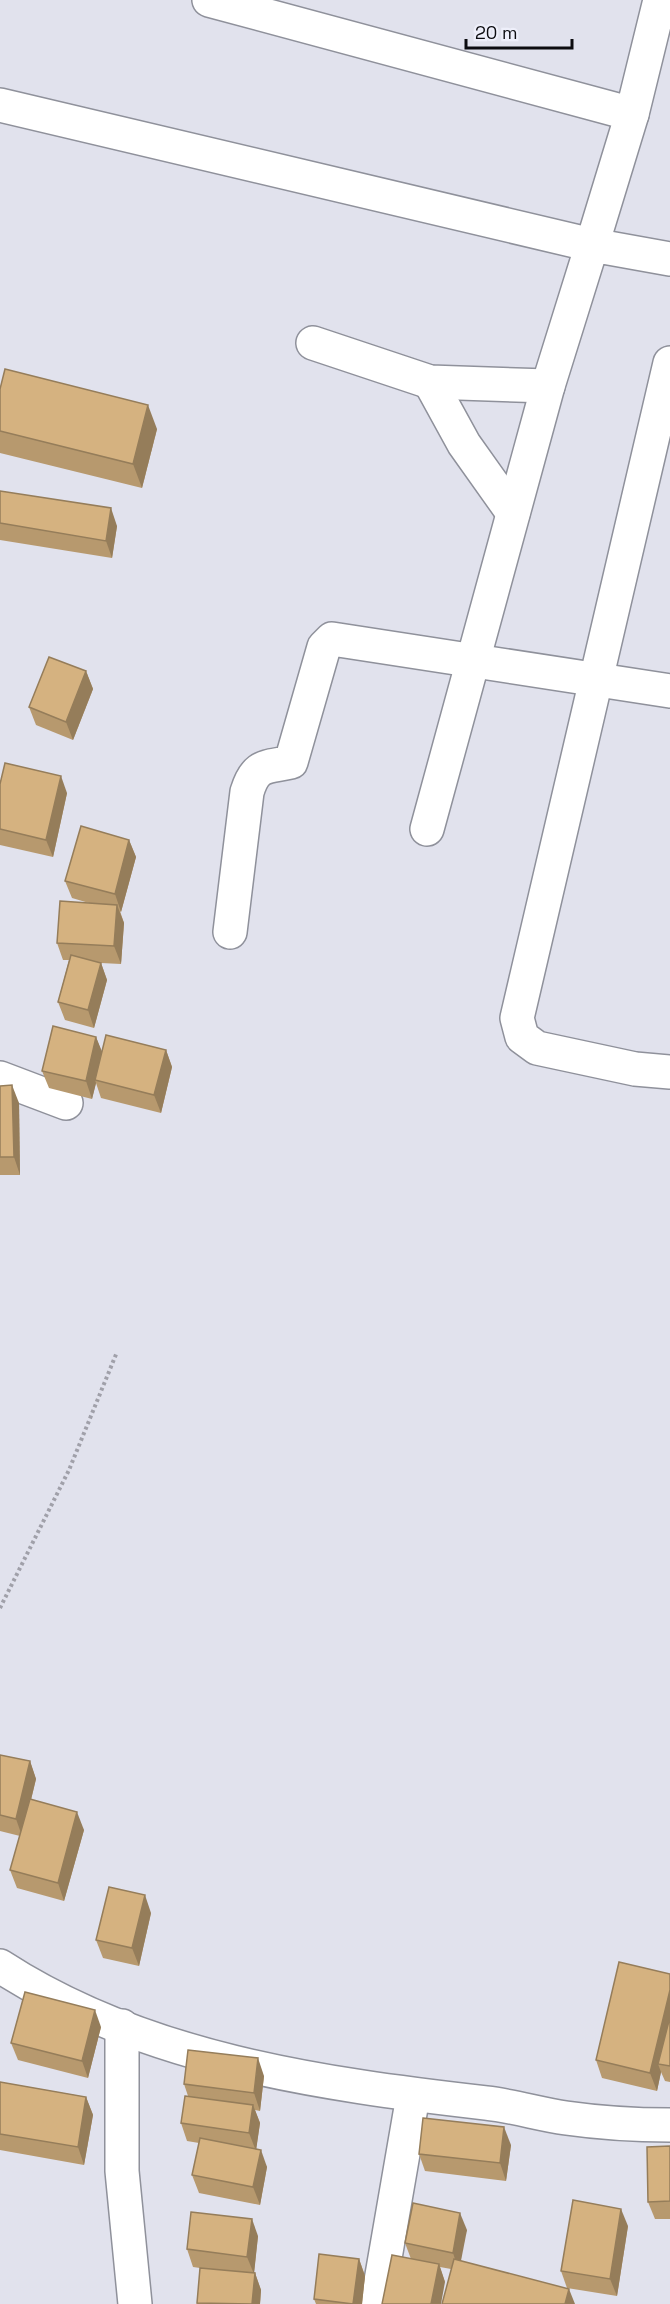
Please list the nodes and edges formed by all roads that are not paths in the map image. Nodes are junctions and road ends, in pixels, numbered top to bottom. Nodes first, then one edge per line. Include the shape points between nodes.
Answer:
1 (209, 0) edge
2 (660, 0) edge
3 (0, 105) edge
4 (632, 114) junction
5 (592, 245) junction
6 (670, 259) edge
7 (313, 343) dead end
8 (670, 363) edge
9 (430, 382) junction
10 (549, 386) junction
11 (513, 513) junction
12 (472, 661) junction
13 (596, 681) junction
14 (670, 691) edge
15 (428, 829) dead end
16 (230, 932) dead end
17 (670, 1072) edge
18 (0, 1078) edge
19 (66, 1102) dead end
20 (0, 1966) edge
21 (122, 2026) junction
22 (414, 2096) junction
23 (670, 2125) edge
24 (135, 2304) edge
25 (377, 2304) edge

1 - 4 street
2 - 4 street
3 - 5 street
4 - 5 street
5 - 6 street
5 - 10 street
7 - 9 street
8 - 13 street
9 - 10 street
9 - 11 street via 464,444
10 - 11 street
11 - 12 street
12 - 13 street
12 - 15 street
12 - 16 street via 332,639 324,647 291,762 261,768 252,776
13 - 14 street
13 - 17 street via 517,1018 522,1037 537,1048 635,1069
18 - 19 street
20 - 21 street via 29,1985
21 - 22 street via 262,2070
21 - 24 street via 122,2171
22 - 23 street via 486,2103 564,2118
22 - 25 street

